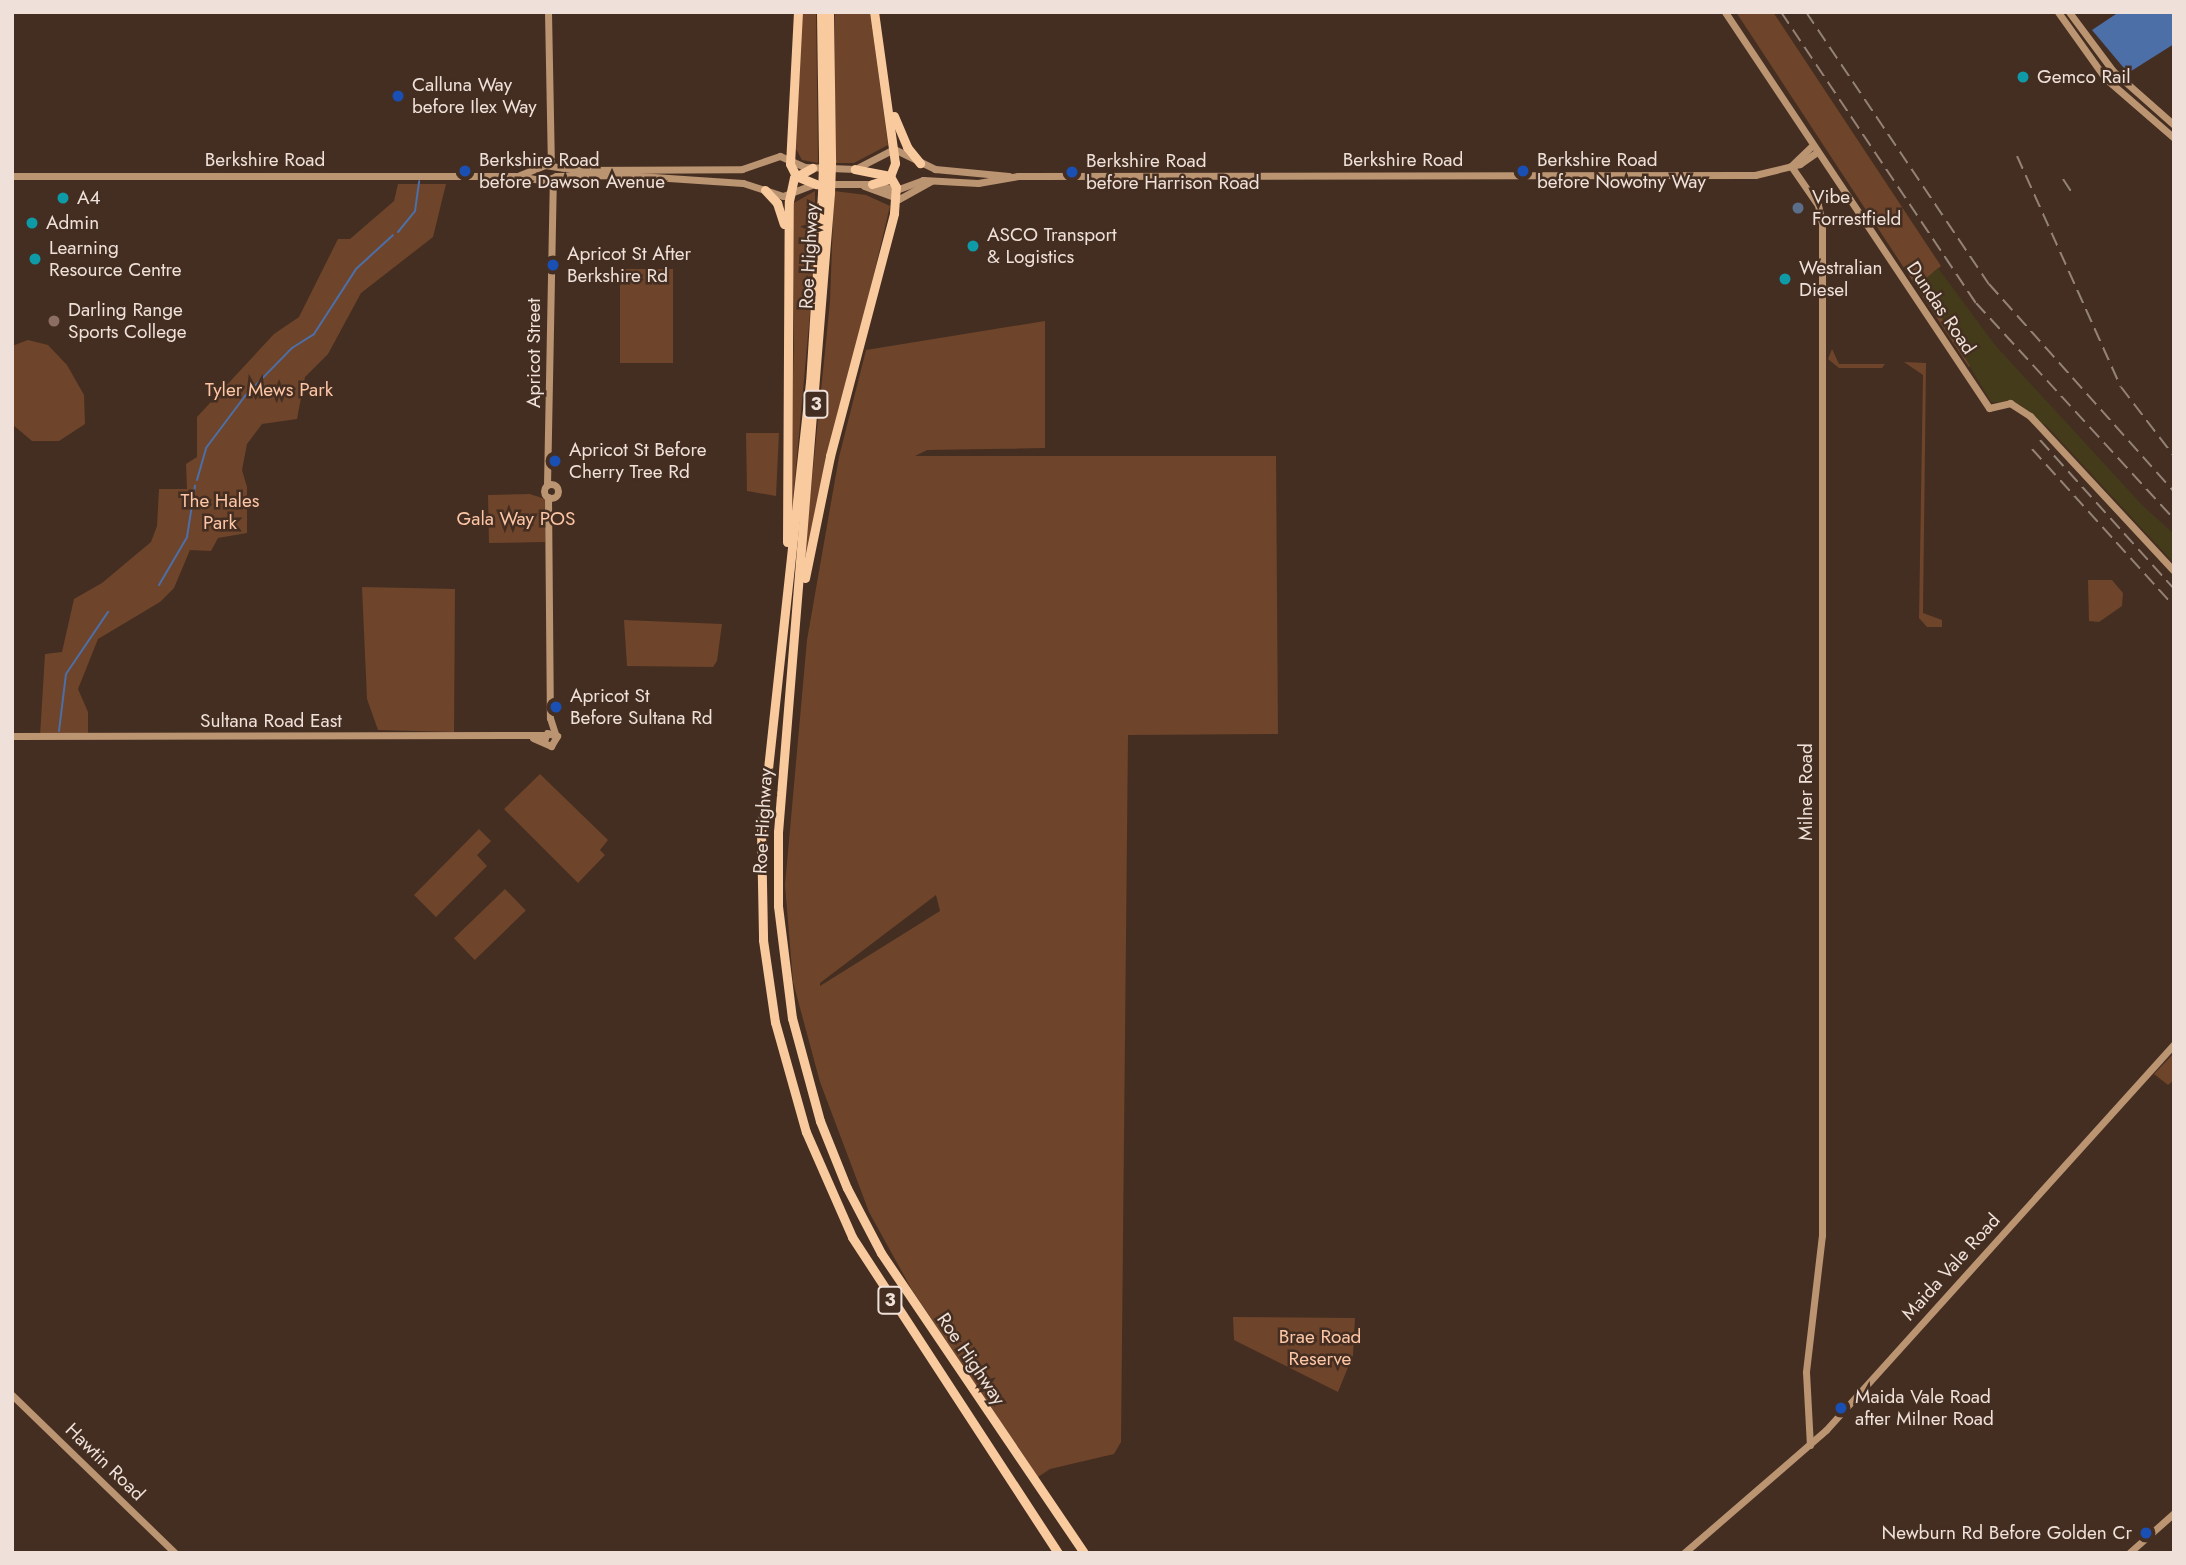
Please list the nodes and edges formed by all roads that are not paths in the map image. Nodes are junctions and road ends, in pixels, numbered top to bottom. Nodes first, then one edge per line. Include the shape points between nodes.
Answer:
1 (548, 12) edge
2 (798, 12) edge
3 (821, 12) edge
4 (829, 12) edge
5 (874, 12) edge
6 (1725, 12) edge
7 (2058, 12) edge
8 (2069, 12) edge
9 (2094, 49) junction
10 (2086, 55) junction
11 (889, 104) junction
12 (2174, 125) edge
13 (2174, 138) edge
14 (792, 139) junction
15 (894, 149) junction
16 (1815, 149) junction
17 (780, 156) junction
18 (827, 160) junction
19 (790, 161) junction
20 (920, 163) junction
21 (1791, 166) junction
22 (812, 168) junction
23 (855, 169) junction
24 (548, 173) junction
25 (12, 176) edge
26 (796, 176) junction
27 (890, 177) junction
28 (1013, 177) junction
29 (857, 183) junction
30 (816, 184) junction
31 (872, 184) junction
32 (765, 190) junction
33 (826, 193) junction
34 (789, 194) junction
35 (899, 196) junction
36 (786, 236) junction
37 (2174, 571) edge
38 (785, 596) junction
39 (797, 614) junction
40 (12, 736) edge
41 (548, 736) joint
42 (2174, 1044) edge
43 (12, 1395) edge
44 (1813, 1442) junction
45 (1742, 1502) junction
46 (2174, 1513) edge
47 (175, 1553) edge
48 (1058, 1553) edge
49 (1085, 1553) edge
50 (1676, 1553) edge
51 (1684, 1553) edge
52 (2129, 1553) edge

1 - 24 main road, Apricot Street
2 - 14 highway
3 - 18 highway, Roe Highway / 3
4 - 18 highway, Roe Highway / 3
5 - 11 highway
6 - 16 main road, Dundas Road
7 - 10 main road
8 - 9 main road
9 - 10 main road
9 - 12 main road via 2134,92
10 - 13 main road via 2124,97
11 - 15 highway
11 - 20 highway via 906,145
14 - 17 highway
14 - 19 highway
15 - 20 main road, Berkshire Road
15 - 23 main road
15 - 27 highway
16 - 21 main road, Berkshire Road
16 - 37 main road, Dundas Road via 1989,408 2010,404 2030,416
17 - 19 main road
17 - 24 main road, Berkshire Road via 742,169
18 - 33 highway, Roe Highway / 3, bridge
19 - 22 main road
19 - 26 highway
20 - 28 main road, Berkshire Road via 941,171
21 - 28 main road, Berkshire Road via 1755,175
21 - 44 main road, Milner Road via 1818,205 1822,224 1822,1235 1808,1347 1807,1425
22 - 23 main road
22 - 26 highway
23 - 27 highway
24 - 25 main road, Berkshire Road
24 - 32 main road, Berkshire Road via 676,177 743,183
24 - 41 main road, Apricot Street via 551,485 544,492 552,497
26 - 30 highway
26 - 34 highway
27 - 31 highway
27 - 35 highway
28 - 35 main road, Berkshire Road via 978,183 932,181
29 - 30 main road, Berkshire Road
29 - 31 main road, Berkshire Road
29 - 35 main road, Berkshire Road
30 - 34 main road, Berkshire Road
31 - 35 main road, Berkshire Road
32 - 34 main road, Berkshire Road via 778,196
32 - 36 highway via 780,209
33 - 38 highway, Roe Highway / 3
33 - 39 highway, Roe Highway / 3
34 - 36 highway
35 - 39 highway via 830,456
36 - 38 highway via 791,408
38 - 48 highway, Roe Highway / 3 via 764,792 760,880 769,981 794,1097 827,1186 873,1273
39 - 49 highway, Roe Highway / 3 via 778,832 778,894 785,977 808,1081 847,1188 880,1253 1036,1488
40 - 41 main road, Sultana Road East
42 - 44 main road, Maida Vale Road
43 - 47 main road, Hawtin Road
44 - 45 main road, Maida Vale Road
45 - 50 main road, Maida Vale Road
45 - 51 main road, Maida Vale Road
46 - 52 main road

